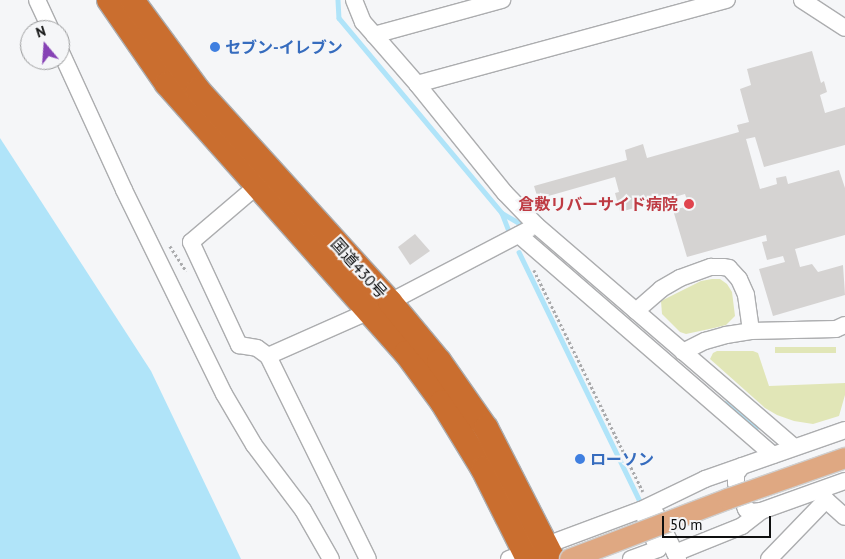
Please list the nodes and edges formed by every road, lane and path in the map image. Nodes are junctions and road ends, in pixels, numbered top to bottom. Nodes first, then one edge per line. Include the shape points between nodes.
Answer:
1 (37, 0) edge
2 (109, 0) edge
3 (132, 0) edge
4 (354, 0) edge
5 (502, 0) edge
6 (728, 0) edge
7 (802, 0) edge
8 (46, 20) edge
9 (845, 28) edge
10 (374, 35) junction
11 (69, 70) edge
12 (417, 84) junction
13 (258, 185) junction
14 (536, 225) junction
15 (518, 235) junction
16 (170, 246) dead end
17 (530, 262) dead end
18 (191, 278) dead end
19 (380, 307) junction
20 (636, 311) junction
21 (845, 324) edge
22 (751, 331) junction
23 (683, 352) junction
24 (268, 356) junction
25 (844, 426) edge
26 (794, 447) junction
27 (773, 454) junction
28 (845, 458) edge
29 (742, 466) junction
30 (845, 481) edge
31 (823, 494) junction
32 (646, 508) junction
33 (761, 511) junction
34 (845, 517) edge
35 (532, 555) edge
36 (676, 556) edge
37 (331, 559) edge
38 (368, 559) edge
39 (570, 559) edge
40 (631, 559) edge
41 (769, 559) edge

1 - 8 street
2 - 13 highway, 国道430号 via 167,84
3 - 19 highway, 国道430号 via 198,90
4 - 10 street via 363,22
5 - 10 street
6 - 12 street
7 - 9 street
10 - 12 street
11 - 37 street via 224,394 254,444 303,510
12 - 14 street via 505,193
13 - 19 highway, 国道430号
13 - 24 street via 191,242 239,345 257,348
14 - 15 street
14 - 20 street
15 - 19 street
15 - 27 street
16 - 18 path
17 - 32 path via 638,485
19 - 24 street
19 - 35 highway, 国道430号 via 439,361 486,428
20 - 22 street via 661,289 680,278 711,267 729,268 746,294
20 - 23 street
21 - 22 street via 836,329
22 - 23 street via 705,341
23 - 26 street
24 - 38 street
25 - 26 street
26 - 27 street
27 - 29 street
28 - 39 main road, bridge
29 - 32 street via 705,479
29 - 33 street via 736,474 736,483 746,508 752,512
30 - 31 street
31 - 33 street
31 - 34 street
31 - 41 street
32 - 35 street
32 - 36 street
32 - 40 street via 658,549
33 - 36 street via 742,526

